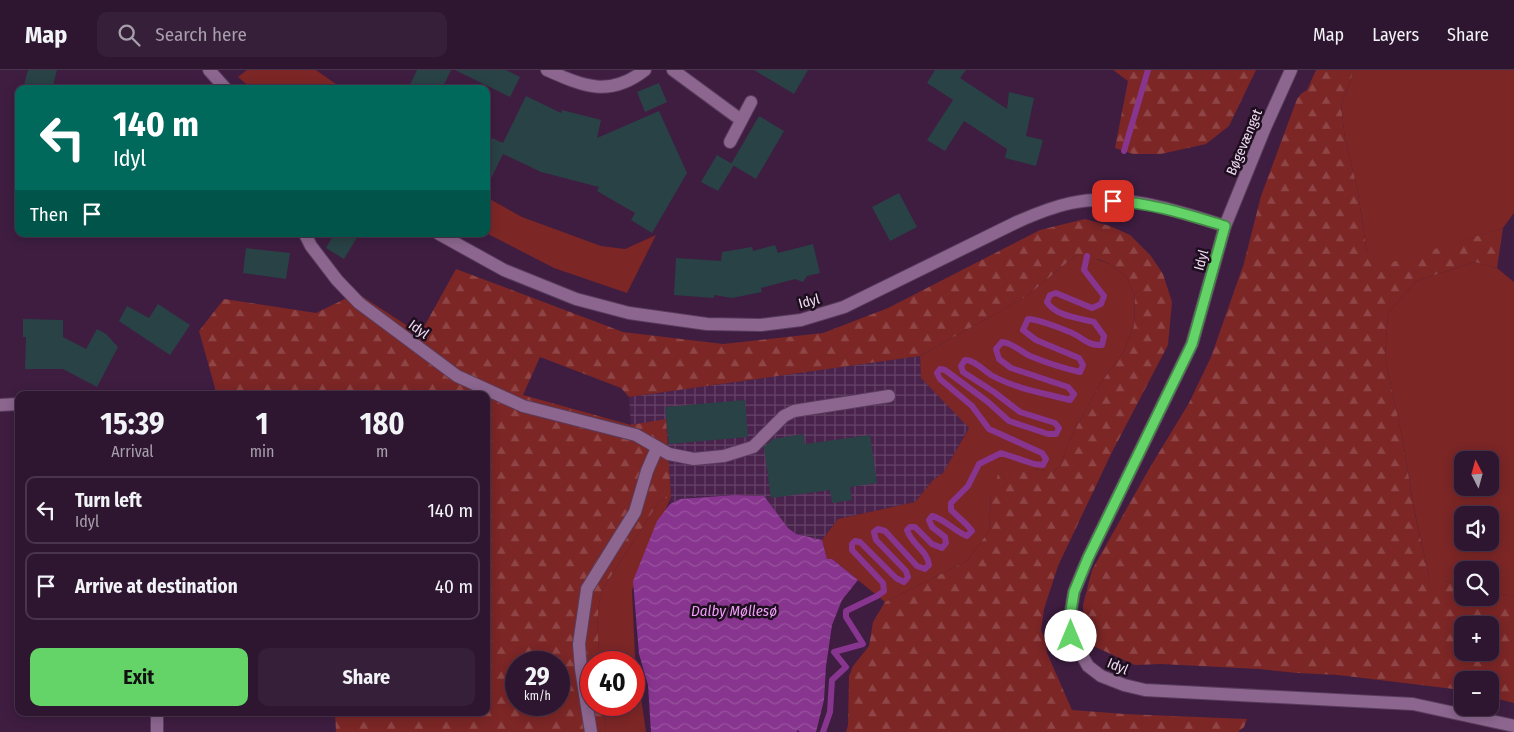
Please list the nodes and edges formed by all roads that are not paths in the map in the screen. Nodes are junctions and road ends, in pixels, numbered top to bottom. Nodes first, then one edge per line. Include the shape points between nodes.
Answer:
1 (209, 70) edge
2 (546, 70) edge
3 (645, 70) edge
4 (673, 70) edge
5 (1291, 70) edge
6 (222, 85) edge
7 (751, 102) dead end
8 (741, 120) junction
9 (730, 142) dead end
10 (1225, 226) junction
11 (306, 237) edge
12 (444, 237) edge
13 (490, 391) edge
14 (490, 391) edge
15 (889, 396) dead end
16 (15, 404) edge
17 (0, 405) edge
18 (657, 448) junction
19 (157, 716) edge
20 (1514, 726) edge
21 (157, 732) edge
22 (591, 732) edge

1 - 6 street
2 - 3 street via 595,88 616,85
4 - 8 street
5 - 10 street, Bøgevænget
7 - 8 street
8 - 9 street
10 - 12 street, Idyl via 1173,210 1131,202 1095,200 1073,203 1017,222 844,307 802,320 761,324 707,324 628,313 576,299 504,270
10 - 20 street, Idyl via 1192,344 1074,592 1071,636 1078,650 1088,666 1101,676 1146,690 1414,704
11 - 13 street, Idyl via 337,280 359,303 457,376
14 - 18 street, Idyl via 523,406 636,435
15 - 18 street, Idyl via 794,412 784,416 752,447 724,456 694,459
16 - 17 street
18 - 22 street via 646,471 634,512 587,589 579,644
19 - 21 street

